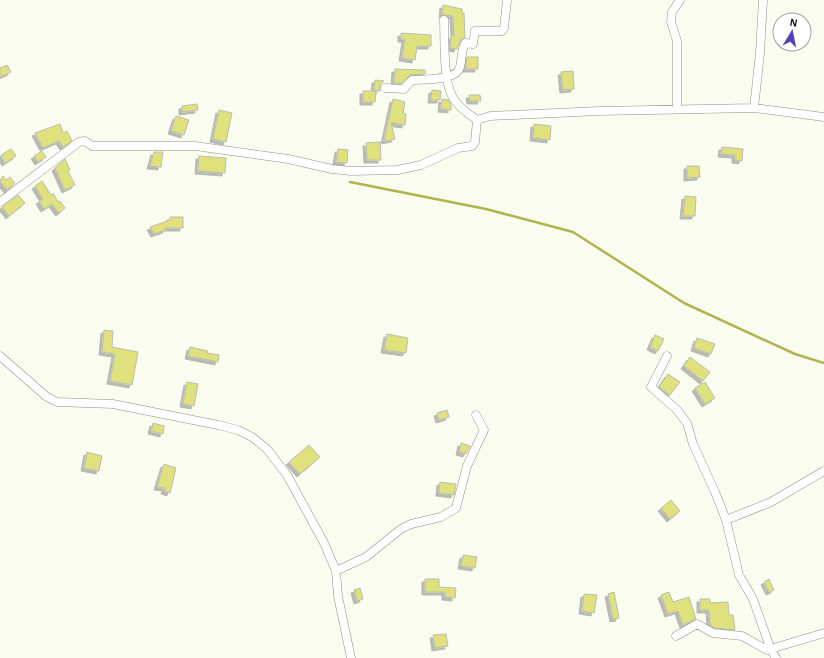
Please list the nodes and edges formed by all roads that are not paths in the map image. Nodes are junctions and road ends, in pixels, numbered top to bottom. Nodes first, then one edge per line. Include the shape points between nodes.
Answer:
1 (507, 0) edge
2 (680, 0) edge
3 (763, 0) edge
4 (444, 20) dead end
5 (447, 78) junction
6 (385, 88) dead end
7 (754, 108) junction
8 (677, 109) junction
9 (824, 117) edge
10 (477, 120) junction
11 (0, 202) edge
12 (0, 356) edge
13 (667, 356) dead end
14 (476, 415) dead end
15 (824, 471) edge
16 (726, 520) junction
17 (336, 571) junction
18 (824, 633) edge
19 (676, 636) dead end
20 (771, 650) junction
21 (351, 658) edge
22 (776, 658) edge

1 - 5 street via 502,31 475,30 473,44 465,43 461,52 460,69 456,75
2 - 8 street via 672,12 677,41
3 - 7 street
4 - 5 street
5 - 6 street via 412,80 404,89
5 - 10 street via 456,103
7 - 8 street
7 - 9 street
8 - 10 street via 490,116
10 - 11 street via 475,142 472,146 458,148 421,165 398,170 332,170 288,159 194,146 92,146 85,141 80,142
12 - 17 street via 47,397 57,402 113,404 218,425 238,430 252,438 267,450 288,475
13 - 16 street via 651,387 677,410 687,423 693,444
14 - 17 street via 484,430 467,466 456,508 441,517 401,528 366,557
15 - 16 street via 771,502
16 - 20 street via 739,575 753,599
17 - 21 street via 338,596
18 - 20 street
19 - 20 street via 697,624 713,633 742,636
20 - 22 street

